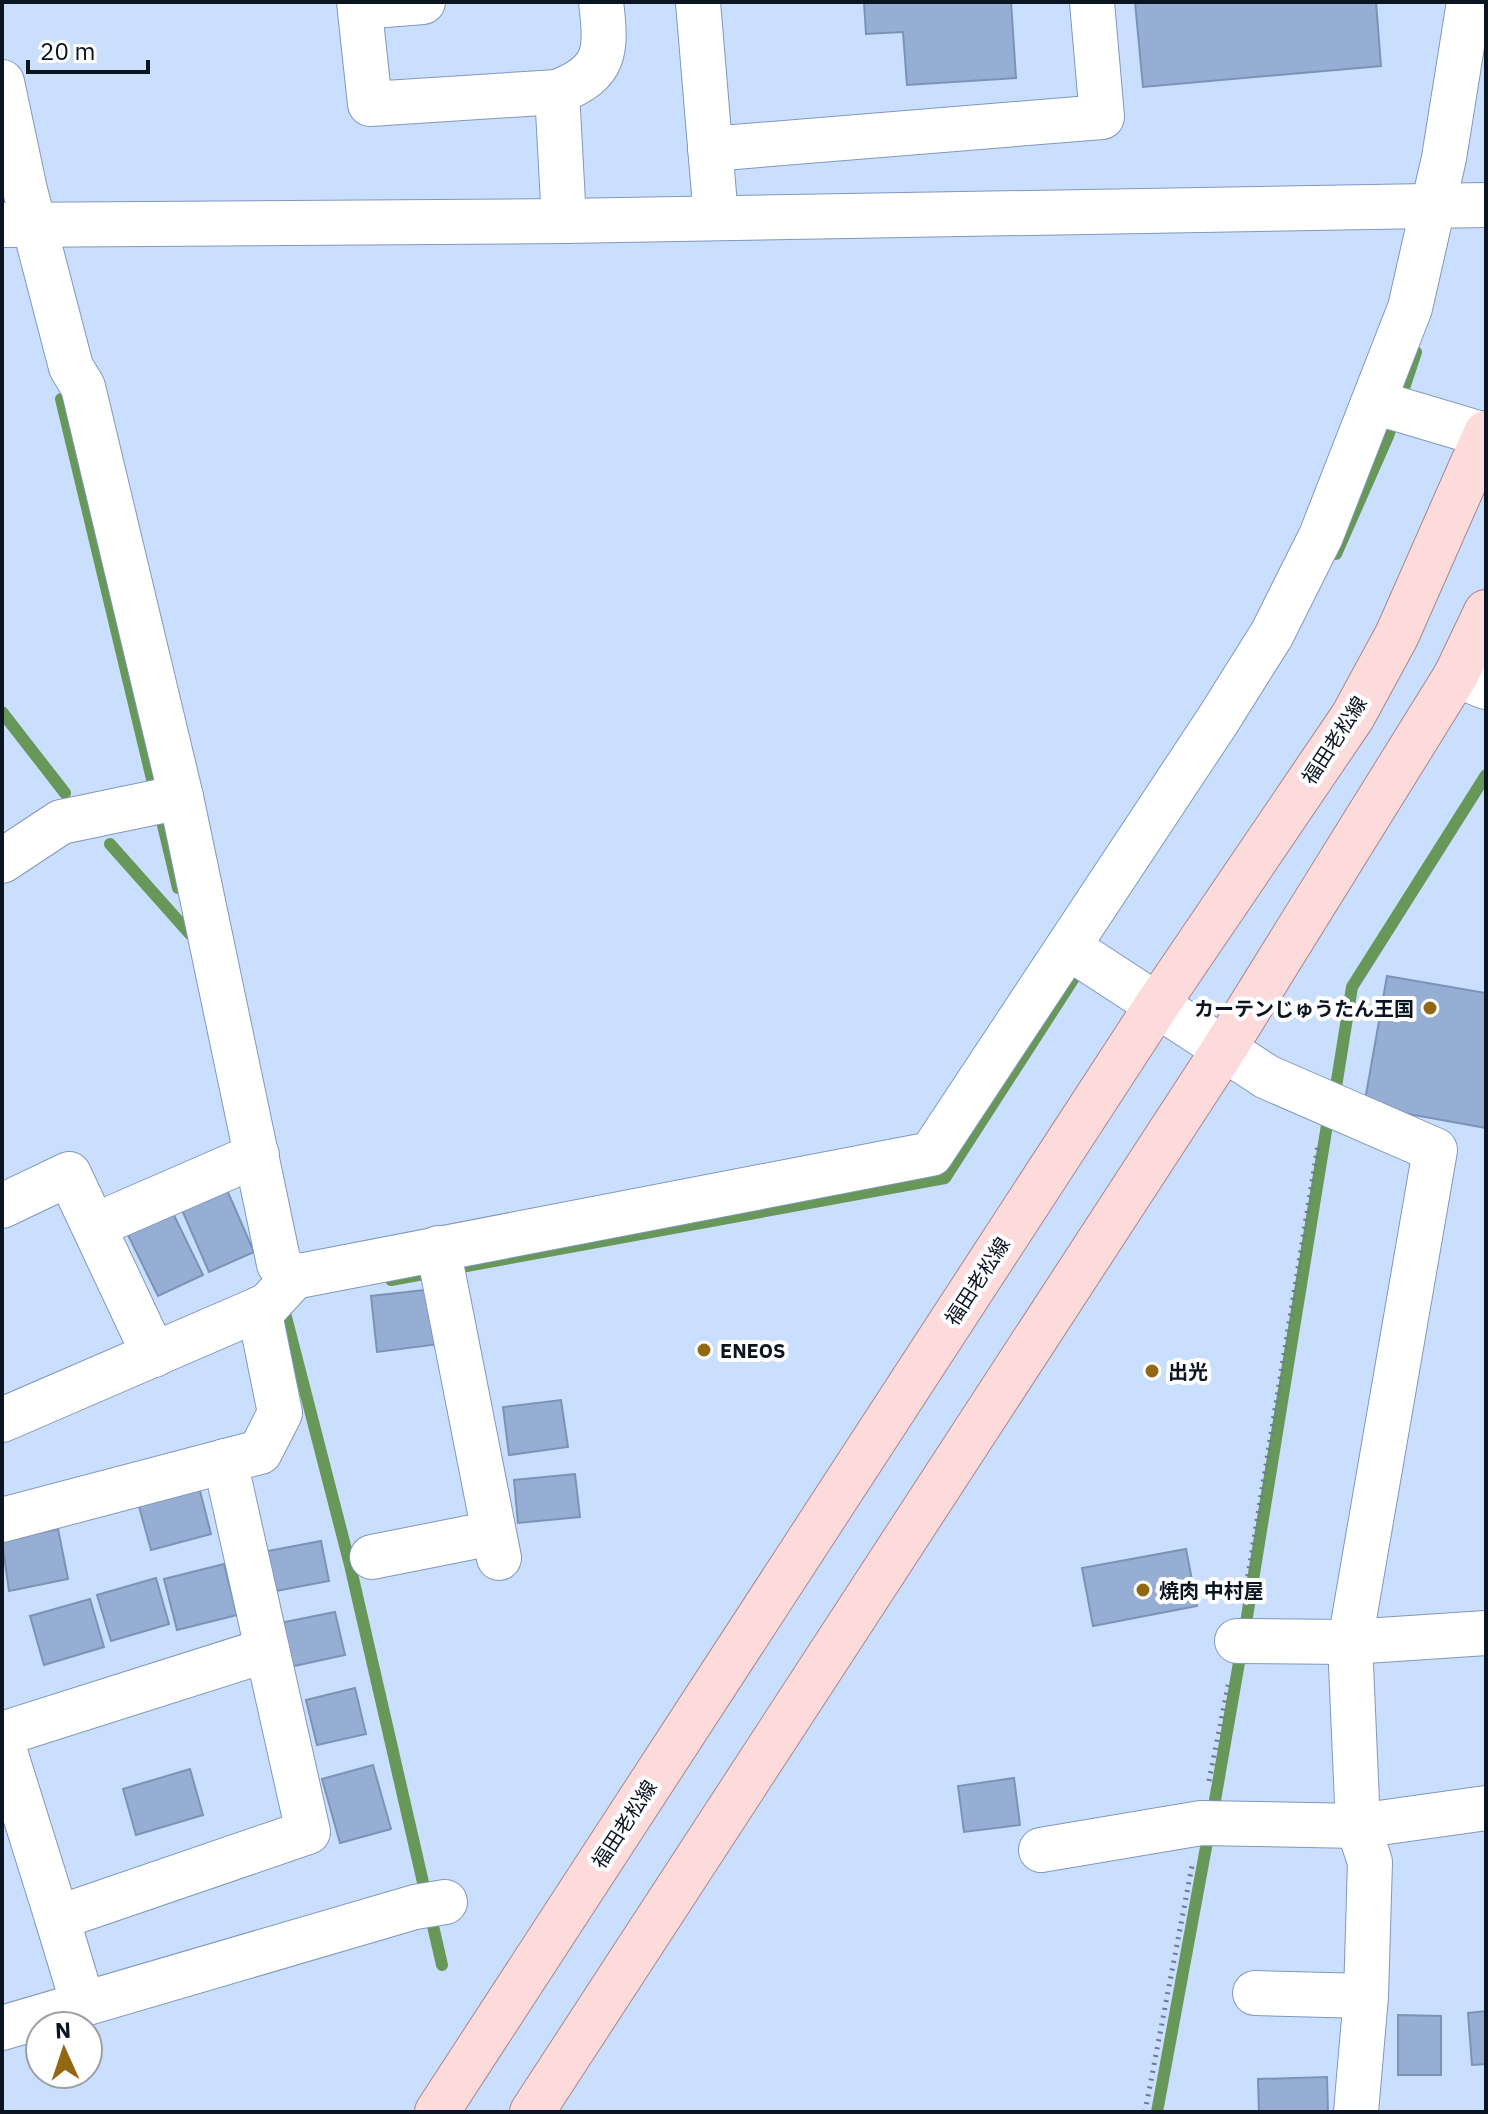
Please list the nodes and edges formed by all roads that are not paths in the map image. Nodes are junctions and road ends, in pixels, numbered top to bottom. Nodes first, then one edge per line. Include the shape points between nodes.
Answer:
1 (423, 2) edge
2 (601, 2) edge
3 (698, 2) edge
4 (1092, 2) edge
5 (1469, 2) edge
6 (359, 5) edge
7 (2, 82) edge
8 (557, 92) junction
9 (710, 149) junction
10 (1486, 205) edge
11 (1434, 208) junction
12 (716, 218) junction
13 (564, 221) junction
14 (18, 224) edge
15 (1390, 407) junction
16 (1486, 434) edge
17 (1486, 612) edge
18 (1471, 681) edge
19 (181, 797) junction
20 (2, 861) edge
21 (1079, 954) junction
22 (1157, 1005) junction
23 (1224, 1049) junction
24 (245, 1160) junction
25 (2, 1206) edge
26 (112, 1218) dead end
27 (440, 1263) junction
28 (294, 1277) junction
29 (259, 1309) junction
30 (154, 1355) junction
31 (2, 1420) edge
32 (225, 1461) junction
33 (2, 1520) edge
34 (372, 1557) dead end
35 (1486, 1633) edge
36 (1237, 1641) dead end
37 (1350, 1642) junction
38 (267, 1650) junction
39 (2, 1734) edge
40 (2, 1742) edge
41 (1486, 1808) edge
42 (1358, 1826) junction
43 (1041, 1850) dead end
44 (433, 1904) dead end
45 (57, 1918) junction
46 (1255, 1993) dead end
47 (1366, 1996) junction
48 (83, 2004) junction
49 (2, 2028) edge
50 (437, 2112) edge
51 (532, 2112) edge
52 (1356, 2112) edge

1 - 6 street
2 - 8 street via 606,38 601,62 584,82
3 - 9 street
4 - 9 street via 1102,117
5 - 11 street
6 - 8 street via 370,104
7 - 14 street
8 - 13 street
9 - 12 street
10 - 11 street
11 - 12 street
11 - 15 street
12 - 13 street
13 - 14 street
14 - 19 street via 83,387
15 - 16 street
15 - 21 street via 1272,634
16 - 22 main road, 福田老松線 via 1397,635 1353,716
17 - 18 main road
18 - 23 main road
19 - 20 street via 61,822
19 - 24 street
21 - 22 street
21 - 27 street via 931,1154
22 - 23 street
22 - 50 main road, 福田老松線
23 - 37 street via 1267,1077 1435,1150
23 - 51 main road
24 - 26 street
24 - 28 street via 279,1264
25 - 30 street via 69,1174
27 - 28 street
27 - 34 street via 496,1546
28 - 29 street
29 - 30 street
29 - 32 street via 280,1413 260,1452
30 - 31 street
32 - 33 street
32 - 38 street
35 - 37 street
36 - 37 street
37 - 42 street
38 - 39 street
38 - 45 street via 308,1832
40 - 45 street
41 - 42 street
42 - 43 street via 1201,1823
42 - 47 street via 1370,1862
44 - 48 street
45 - 48 street
46 - 47 street
47 - 52 street
48 - 49 street

